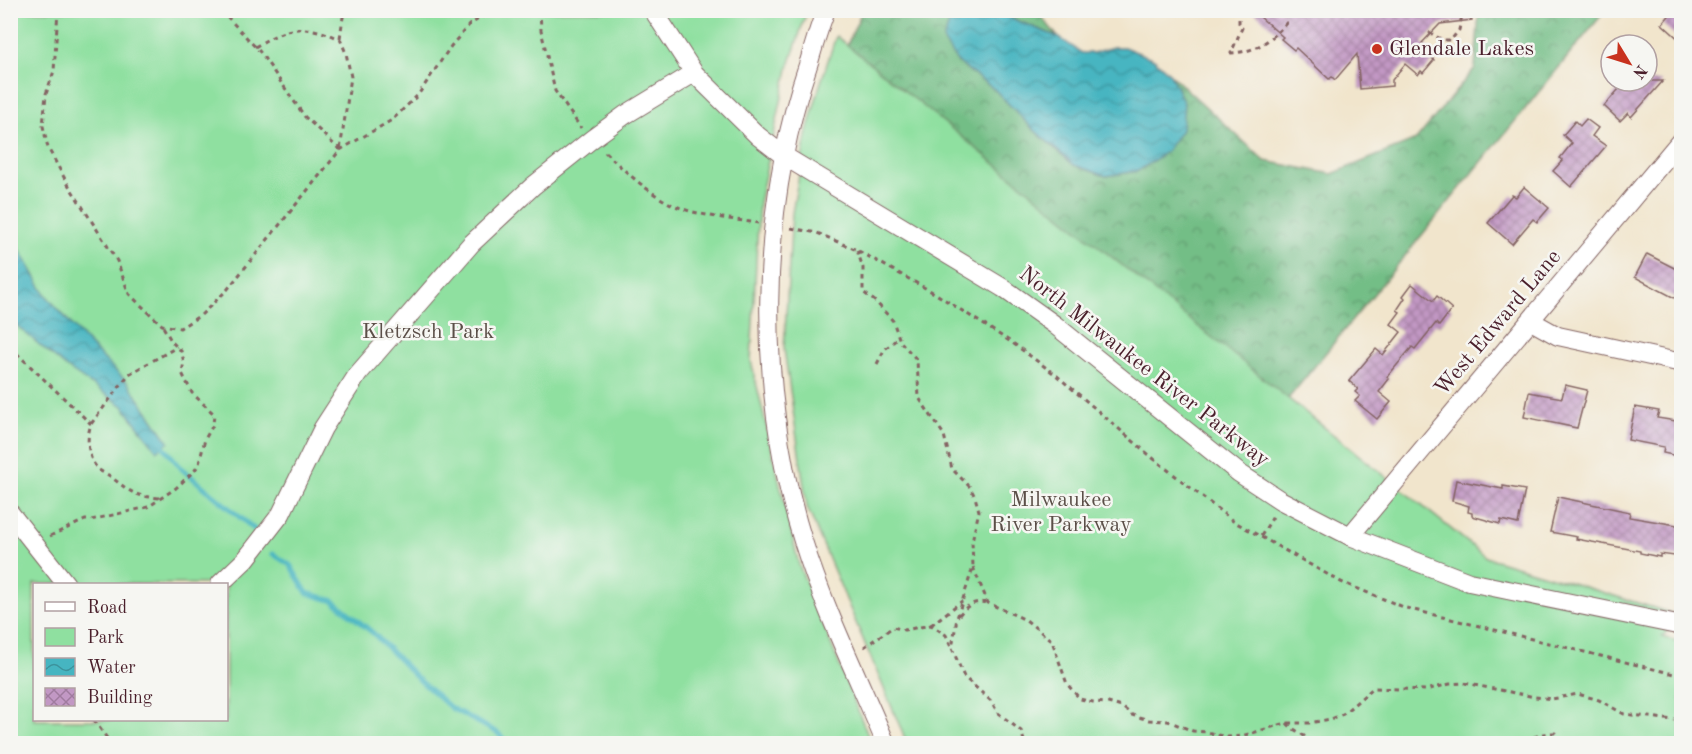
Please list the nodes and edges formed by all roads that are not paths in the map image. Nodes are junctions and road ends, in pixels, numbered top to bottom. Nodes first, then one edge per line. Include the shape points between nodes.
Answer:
1 (653, 10) edge
2 (826, 10) edge
3 (694, 73) junction
4 (1682, 139) edge
5 (784, 156) junction
6 (1531, 321) junction
7 (1682, 363) edge
8 (10, 513) edge
9 (1350, 536) junction
10 (64, 583) edge
11 (222, 583) edge
12 (1682, 626) edge
13 (886, 744) edge

1 - 3 street, North Milwaukee River Parkway
2 - 5 street via 796,98
3 - 5 street, North Milwaukee River Parkway
3 - 11 street via 592,139 533,186 471,244 358,374 323,428 281,514
4 - 6 street, West Edward Lane
5 - 9 street, North Milwaukee River Parkway via 1003,288 1239,473 1282,501
5 - 13 street via 772,225 770,333 784,467 803,542
6 - 7 street via 1558,336
6 - 9 street, West Edward Lane
8 - 10 street
9 - 12 street, North Milwaukee River Parkway via 1469,582

